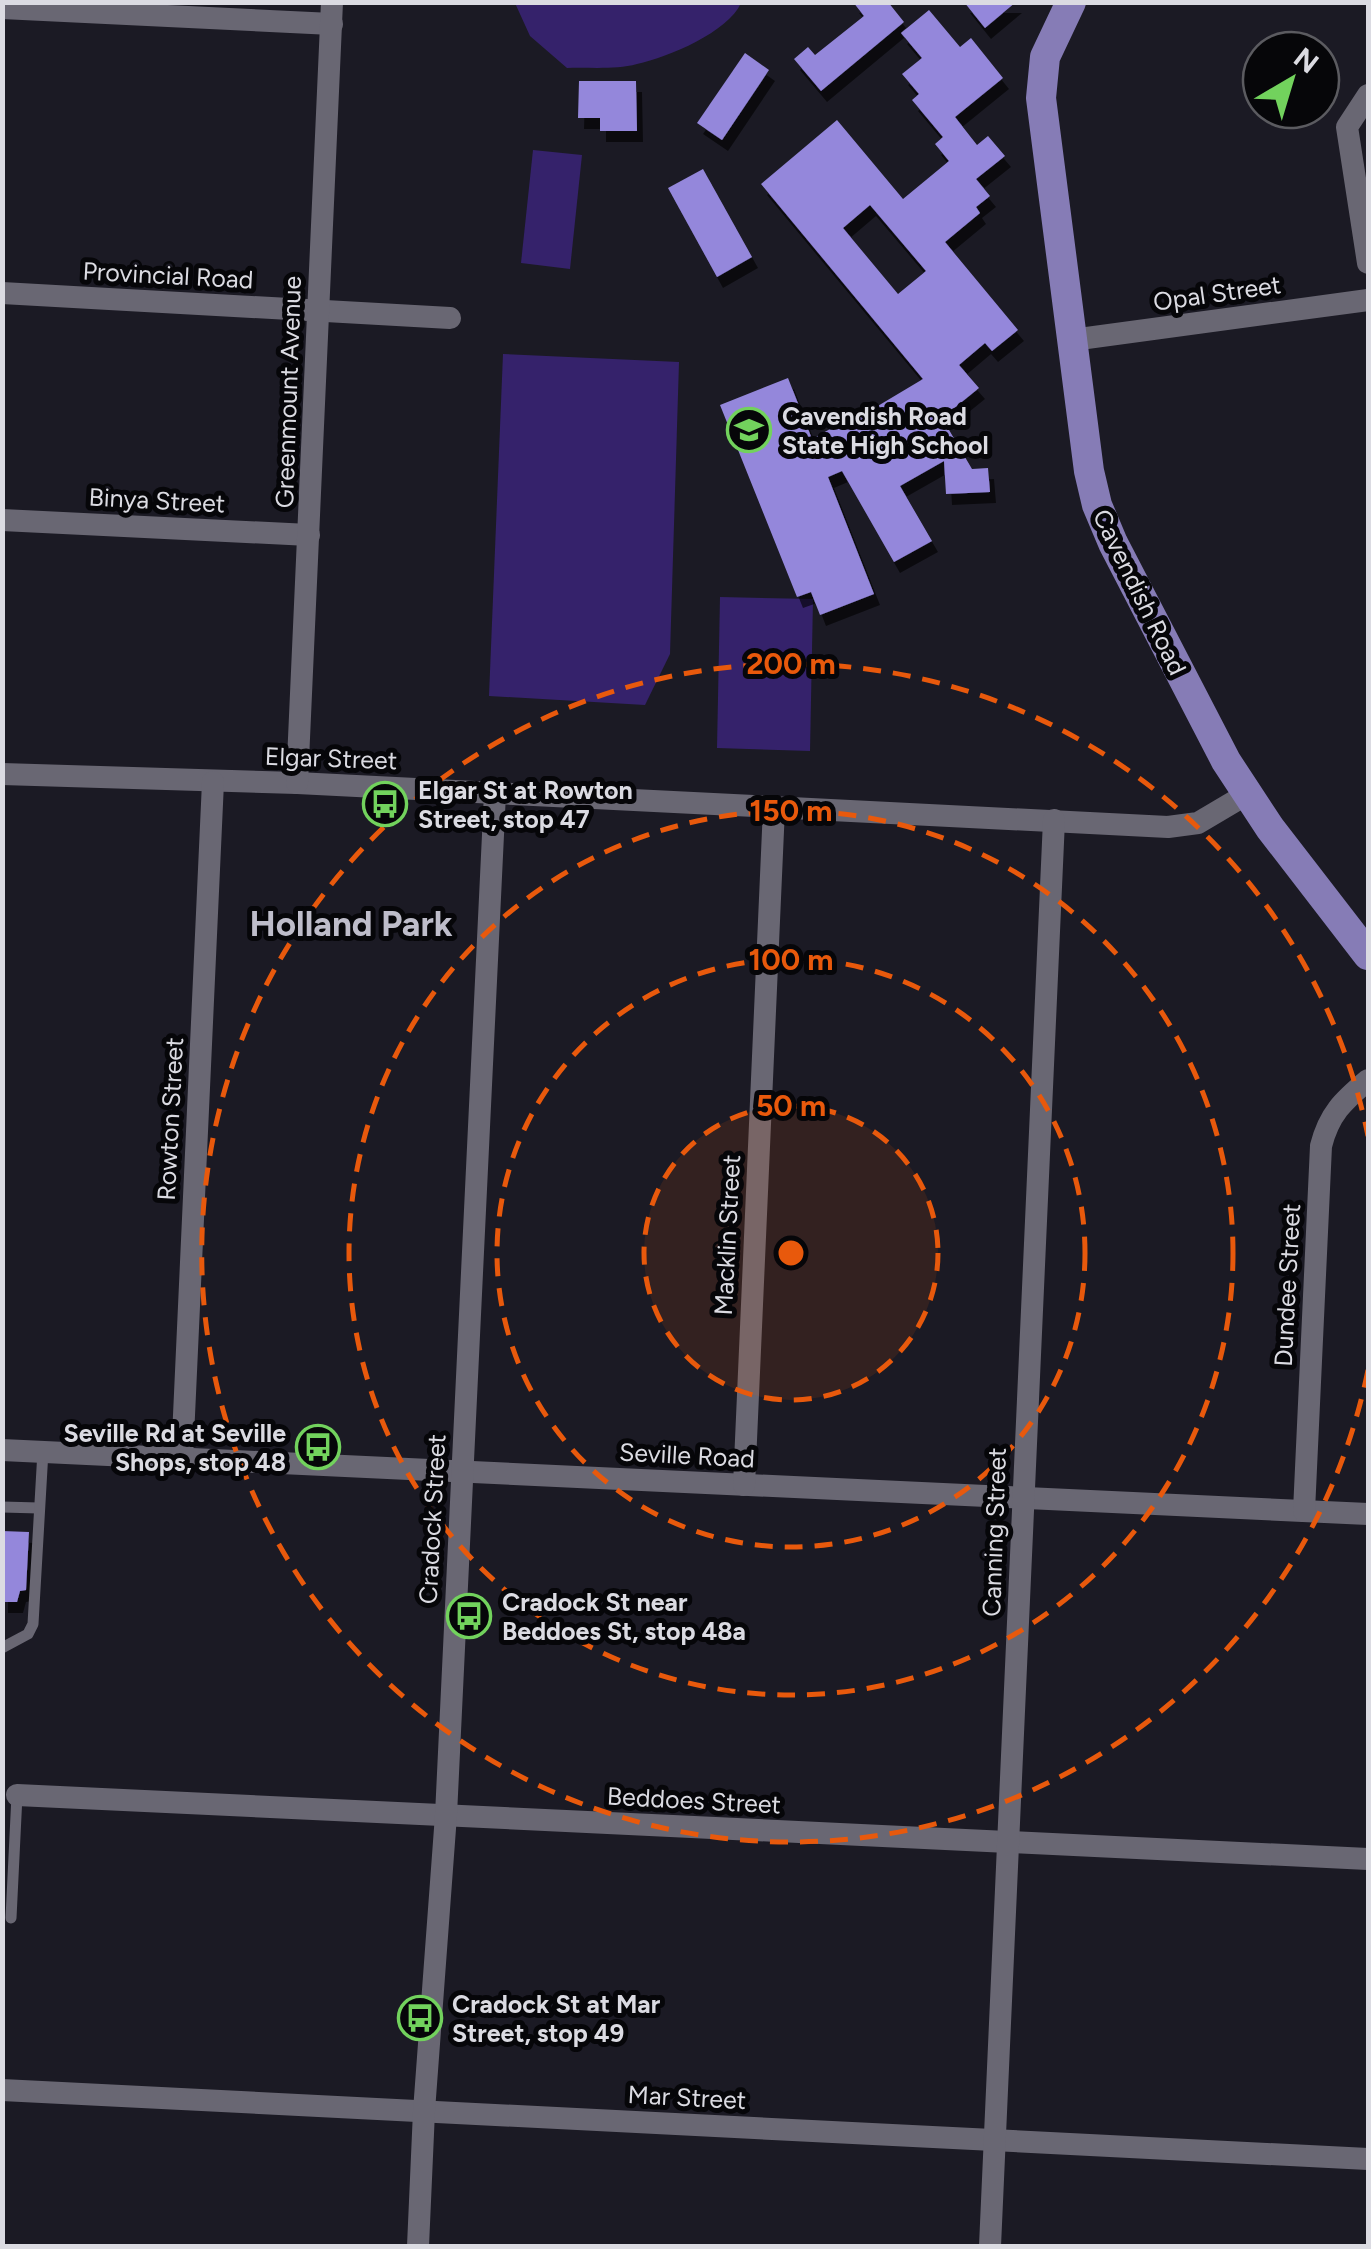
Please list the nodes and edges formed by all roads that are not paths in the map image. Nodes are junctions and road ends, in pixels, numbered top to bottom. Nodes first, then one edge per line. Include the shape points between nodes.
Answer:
1 (1071, 2) edge
2 (2, 8) edge
3 (332, 13) edge
4 (1368, 95) edge
5 (1368, 263) edge
6 (2, 294) edge
7 (1368, 300) edge
8 (319, 312) junction
9 (450, 318) dead end
10 (1072, 340) junction
11 (2, 520) edge
12 (309, 534) junction
13 (2, 774) edge
14 (213, 782) junction
15 (297, 783) junction
16 (495, 793) junction
17 (1247, 794) junction
18 (774, 808) junction
19 (1054, 820) junction
20 (1368, 956) edge
21 (1368, 1080) edge
22 (2, 1450) edge
23 (43, 1452) junction
24 (182, 1459) junction
25 (461, 1471) junction
26 (744, 1485) junction
27 (1023, 1499) junction
28 (2, 1507) edge
29 (39, 1508) junction
30 (1304, 1511) junction
31 (1368, 1514) edge
32 (2, 1648) edge
33 (17, 1795) joint
34 (446, 1816) junction
35 (1008, 1842) junction
36 (1368, 1859) edge
37 (11, 1918) dead end
38 (2, 2090) edge
39 (424, 2111) junction
40 (994, 2140) junction
41 (1368, 2159) edge
42 (418, 2246) edge
43 (990, 2246) edge

1 - 10 main road, Cavendish Road via 1052,38 1040,84
2 - 3 street
3 - 8 street, Greenmount Avenue
4 - 5 street via 1348,127
6 - 8 street, Provincial Road
7 - 10 street, Opal Street
8 - 9 street, Provincial Road
8 - 12 street, Greenmount Avenue
10 - 17 main road, Cavendish Road via 1102,520
11 - 12 street, Binya Street
12 - 15 street, Greenmount Avenue
13 - 14 street, Elgar Street
14 - 15 street, Elgar Street
14 - 24 street, Rowton Street
15 - 16 street, Elgar Street
16 - 18 street, Elgar Street
16 - 25 street, Cradock Street
17 - 19 street, Elgar Street via 1207,819 1178,827
17 - 20 main road, Cavendish Road
18 - 19 street, Elgar Street
18 - 26 street, Macklin Street
19 - 27 street, Canning Street
21 - 30 street, Dundee Street via 1327,1122 1321,1146
22 - 23 street, Seville Road
23 - 24 street, Seville Road
23 - 29 lane
24 - 25 street, Seville Road
25 - 26 street, Seville Road
25 - 34 street, Cradock Street
26 - 27 street, Seville Road
27 - 30 street, Seville Road
27 - 35 street, Canning Street
28 - 29 lane
29 - 32 lane via 33,1624
30 - 31 street, Seville Road
33 - 34 street, Beddoes Street
33 - 37 lane
34 - 35 street, Beddoes Street
34 - 39 street, Cradock Street
35 - 36 street, Beddoes Street
35 - 40 street, Canning Street
38 - 39 street, Mar Street
39 - 40 street, Mar Street
39 - 42 street, Cradock Street
40 - 41 street, Mar Street
40 - 43 street, Canning Street

